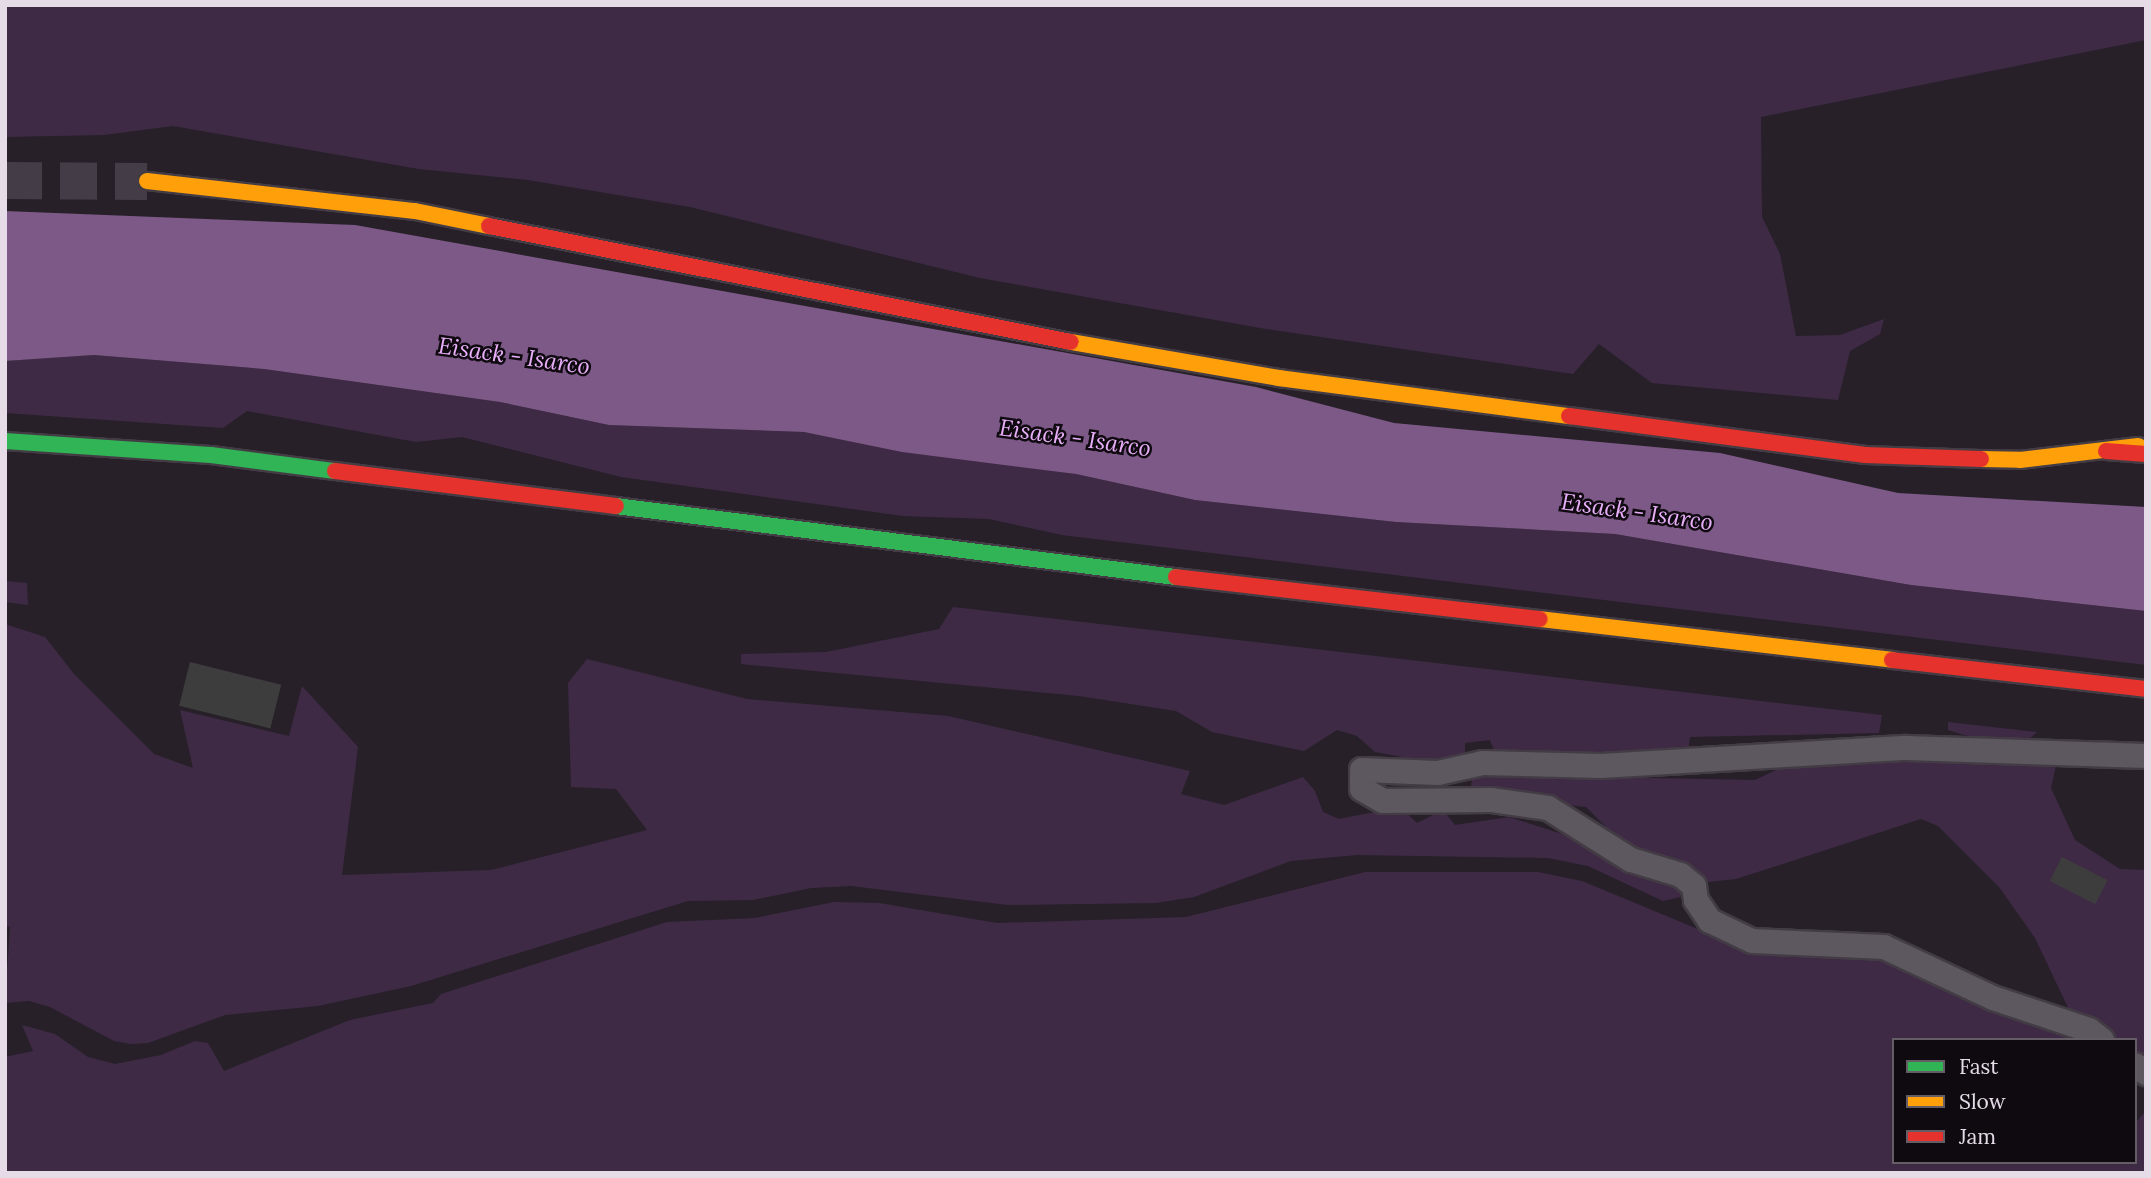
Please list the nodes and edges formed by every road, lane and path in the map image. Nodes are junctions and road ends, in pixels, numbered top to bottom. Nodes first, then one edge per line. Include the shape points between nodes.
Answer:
1 (147, 181) tunnel mouth
2 (5, 440) edge
3 (2146, 445) edge
4 (2106, 452) junction
5 (2146, 454) edge
6 (2146, 690) edge
7 (2146, 755) edge
8 (2099, 1038) edge

1 - 4 main road via 415,211 1037,336 1279,378 1865,455 2020,460
2 - 6 main road via 211,455 1184,578
3 - 4 main road
4 - 5 main road
7 - 8 street via 1906,748 1601,766 1483,763 1438,773 1362,770 1362,789 1382,801 1491,800 1548,808 1631,860 1681,874 1694,886 1696,901 1710,921 1752,940 1884,947 1993,998 2089,1030

